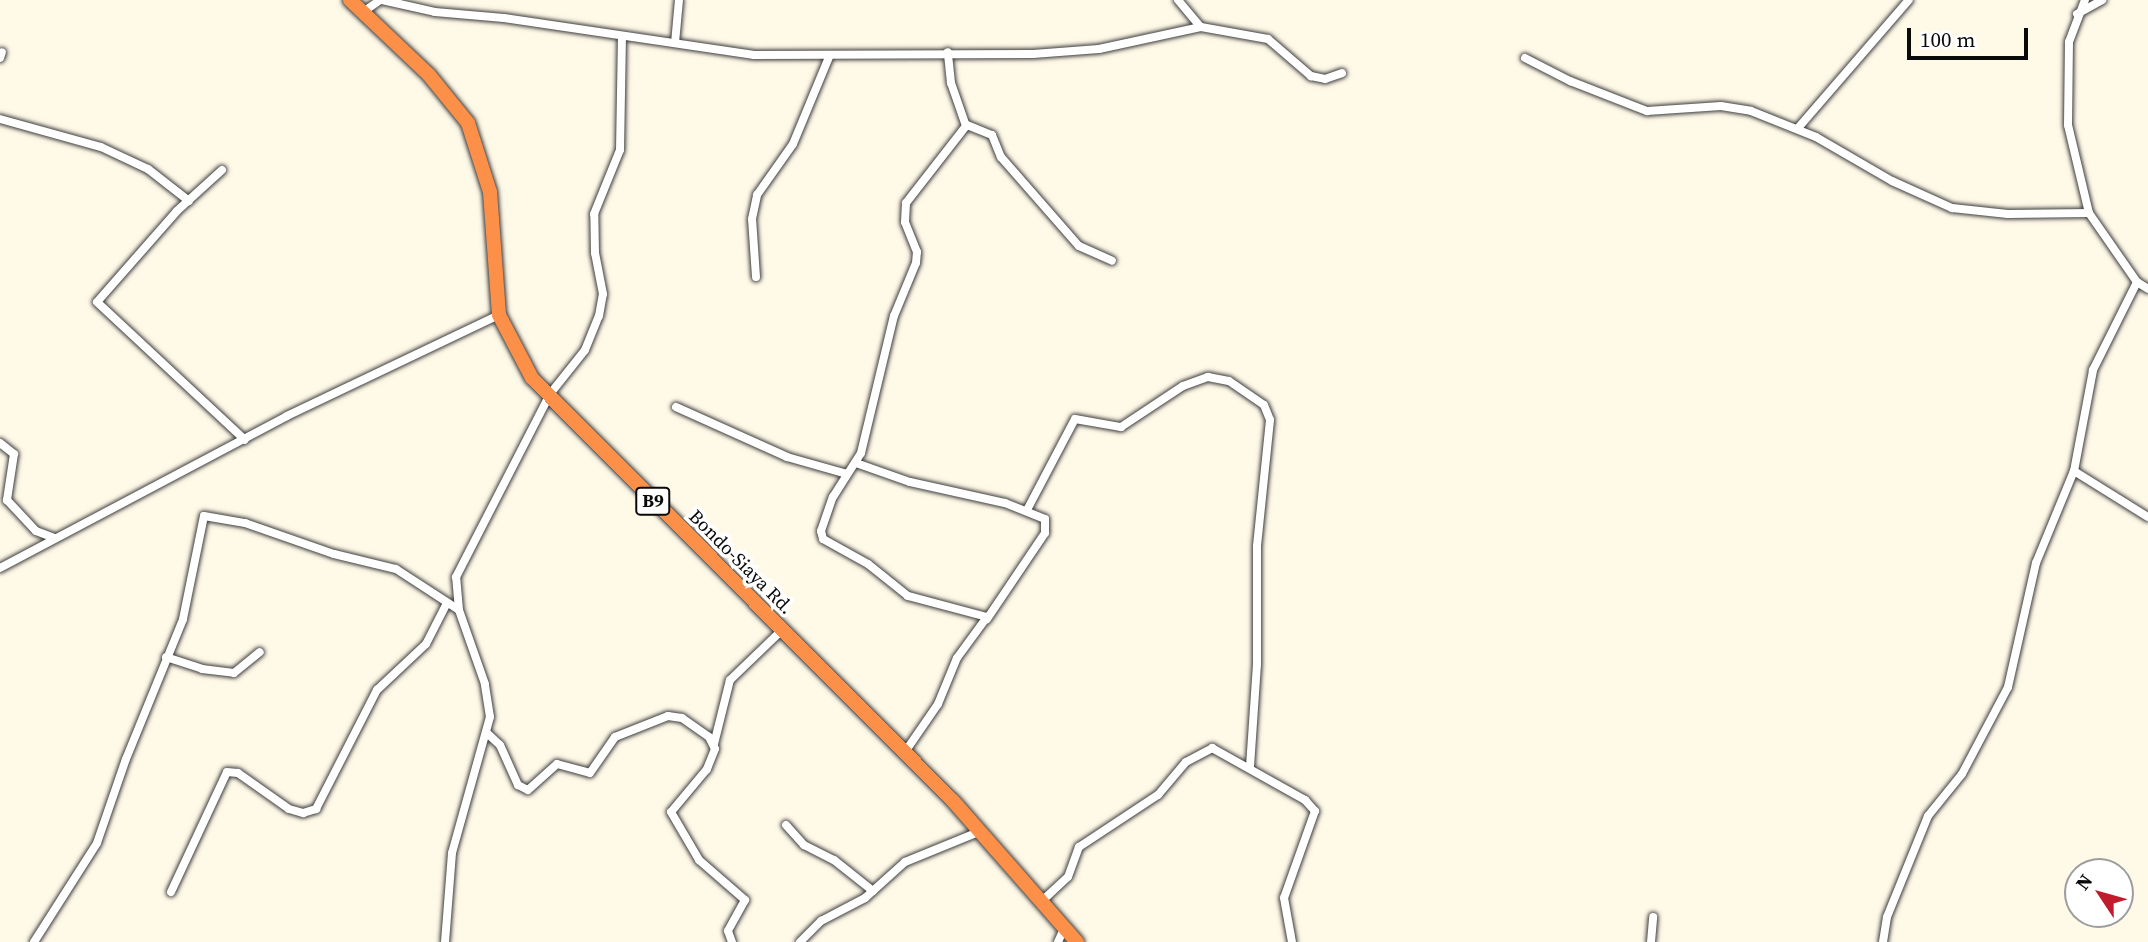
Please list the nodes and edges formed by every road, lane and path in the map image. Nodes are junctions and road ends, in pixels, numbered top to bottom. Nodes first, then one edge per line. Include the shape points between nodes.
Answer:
1 (350, 0) edge
2 (381, 0) edge
3 (678, 0) edge
4 (1178, 0) edge
5 (1909, 0) edge
6 (2085, 0) edge
7 (2102, 0) edge
8 (363, 12) junction
9 (2077, 15) junction
10 (1201, 27) junction
11 (622, 38) junction
12 (675, 43) junction
13 (948, 52) junction
14 (829, 57) junction
15 (1525, 58) dead end
16 (1342, 73) dead end
17 (0, 119) edge
18 (967, 125) junction
19 (1798, 128) junction
20 (222, 170) dead end
21 (189, 201) junction
22 (2089, 213) junction
23 (1112, 261) dead end
24 (756, 277) dead end
25 (2137, 282) junction
26 (2148, 289) edge
27 (499, 315) junction
28 (550, 394) junction
29 (676, 407) dead end
30 (245, 440) junction
31 (0, 443) edge
32 (856, 463) junction
33 (2074, 471) junction
34 (847, 474) junction
35 (1027, 510) junction
36 (2148, 517) edge
37 (54, 538) junction
38 (0, 568) edge
39 (447, 603) junction
40 (459, 610) junction
41 (987, 620) junction
42 (782, 630) junction
43 (260, 652) dead end
44 (166, 657) junction
45 (488, 734) junction
46 (714, 744) junction
47 (905, 752) junction
48 (1250, 768) junction
49 (786, 825) dead end
50 (981, 831) junction
51 (873, 891) junction
52 (172, 892) dead end
53 (1043, 901) junction
54 (1653, 917) dead end
55 (1065, 926) junction
56 (34, 942) edge
57 (445, 942) edge
58 (732, 942) edge
59 (800, 942) edge
60 (1058, 942) edge
61 (1077, 942) edge
62 (1292, 942) edge
63 (1651, 942) edge
64 (1883, 942) edge

1 - 8 highway, Bondo-Siaya Rd. / B9
2 - 8 street
2 - 11 street via 428,11 504,18
3 - 12 street
4 - 10 street
5 - 19 street
6 - 9 street
7 - 9 street
8 - 27 highway, Bondo-Siaya Rd. / B9 via 453,100 476,141 490,192
9 - 22 street via 2069,42 2066,100
10 - 13 street via 1099,49 1019,55
10 - 16 street via 1268,39 1317,79
11 - 12 street
11 - 28 street via 620,150 594,214 594,253 603,302 585,349
12 - 14 street via 737,55
13 - 14 street
13 - 18 street via 951,83
14 - 24 street via 793,144 757,195 752,219
15 - 19 street via 1647,111 1721,106
17 - 21 street via 101,147 148,169
18 - 23 street via 992,135 1004,162 1079,246
18 - 32 street via 906,203 905,222 918,257 894,316
19 - 22 street via 1892,181 1952,208 2008,214
20 - 21 street
21 - 30 street via 97,302
22 - 25 street
25 - 26 street
25 - 33 street via 2093,370
27 - 28 highway, Bondo-Siaya Rd. / B9 via 521,364
27 - 30 street
28 - 40 street via 458,571
28 - 42 highway, Bondo-Siaya Rd. / B9
29 - 34 street via 787,457
30 - 37 street
31 - 37 street via 14,454 7,500 36,531
32 - 34 street
32 - 35 street via 910,482
33 - 36 street
33 - 64 street via 2036,563 2008,687 1962,774 1928,816 1887,917
34 - 41 street via 825,516 823,539 868,564 908,596 978,612
35 - 41 street via 1045,519 1048,526
35 - 48 street via 1075,419 1121,427 1183,386 1208,377 1228,380 1264,405 1270,421 1258,524
37 - 38 street
39 - 40 street
39 - 44 street via 396,569 206,514 195,546 195,574 187,608
39 - 52 street via 426,644 377,690 316,809 303,813 289,810 229,771
40 - 45 street via 489,696
41 - 47 street via 957,658 938,704
42 - 46 street via 730,680
42 - 47 highway, Bondo-Siaya Rd. / B9
43 - 44 street via 234,673
44 - 56 street via 95,849
45 - 46 street via 500,746 518,785 527,790 557,764 590,773 619,734 668,716 682,718
45 - 57 street via 452,853
46 - 58 street via 706,769 671,812 699,860 745,900 728,931
47 - 50 highway, Bondo-Siaya Rd. / B9
48 - 53 street via 1212,748 1201,750 1158,795 1079,847 1068,877
48 - 62 street via 1311,804 1315,811 1284,898
49 - 51 street via 804,845 834,860
50 - 51 street via 908,860
50 - 53 highway, Bondo-Siaya Rd. / B9
51 - 59 street via 821,921
53 - 55 highway, Bondo-Siaya Rd. / B9
54 - 63 street
55 - 60 street
55 - 61 highway, Bondo-Siaya Rd. / B9

